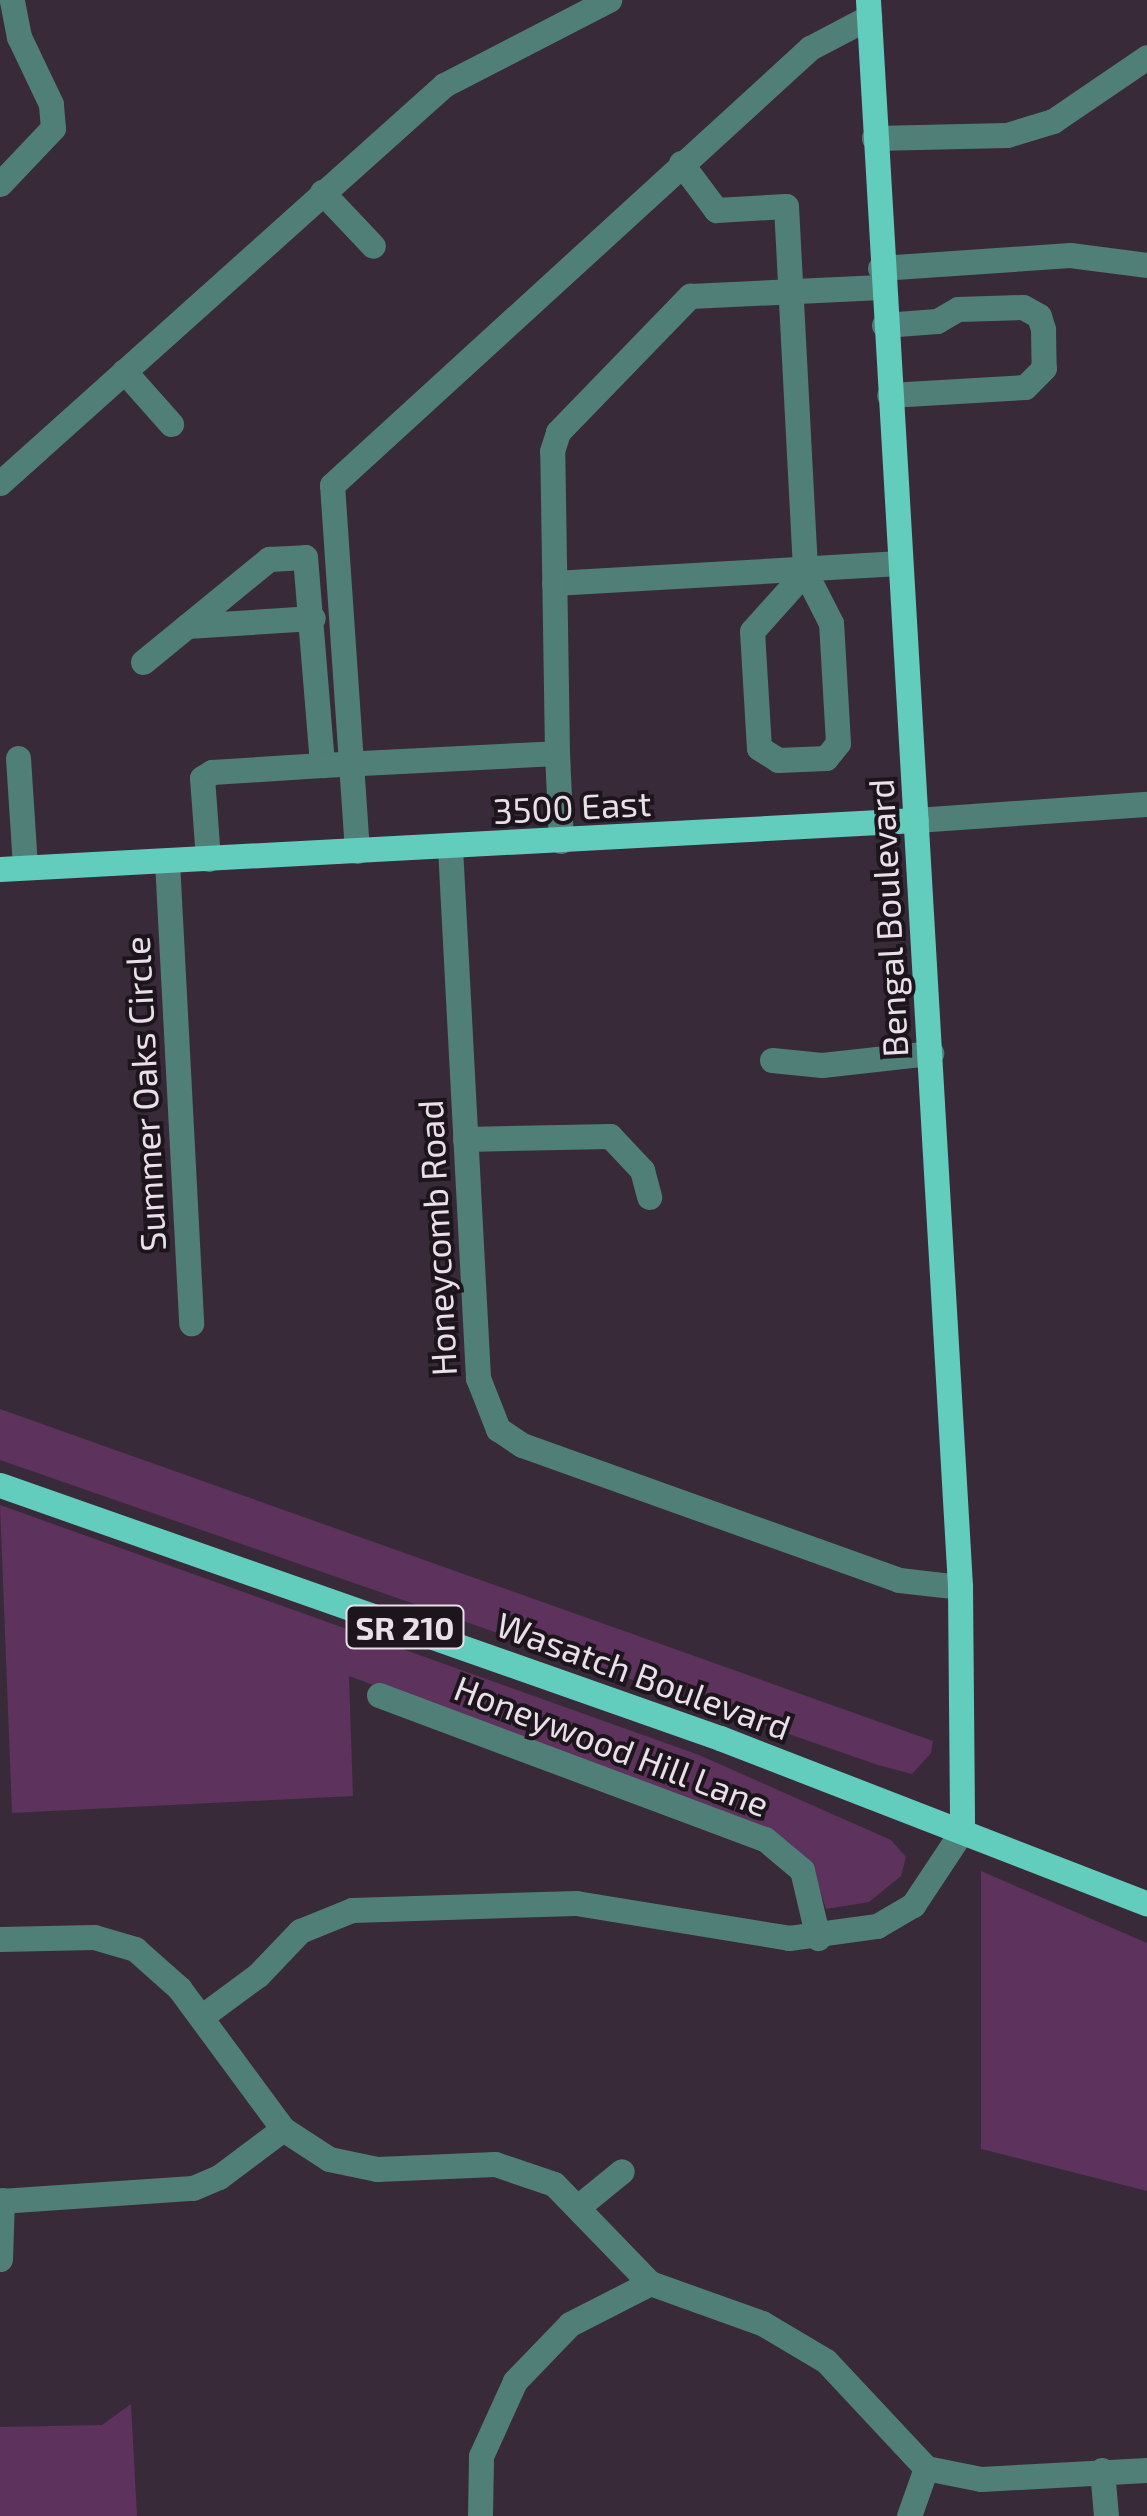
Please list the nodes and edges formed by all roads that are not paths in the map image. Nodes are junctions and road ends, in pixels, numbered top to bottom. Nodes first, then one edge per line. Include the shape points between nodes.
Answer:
1 (12, 0) edge
2 (609, 0) edge
3 (869, 8) edge
4 (1147, 57) edge
5 (874, 138) junction
6 (681, 162) junction
7 (0, 184) edge
8 (322, 192) junction
9 (373, 246) dead end
10 (1147, 265) edge
11 (881, 278) junction
12 (788, 292) junction
13 (884, 325) junction
14 (124, 371) junction
15 (889, 395) junction
16 (172, 424) dead end
17 (0, 482) edge
18 (899, 563) junction
19 (805, 572) junction
20 (554, 583) junction
21 (312, 618) junction
22 (187, 626) junction
23 (143, 662) dead end
24 (557, 754) junction
25 (18, 758) dead end
26 (351, 763) junction
27 (322, 765) junction
28 (1147, 804) edge
29 (916, 820) junction
30 (562, 842) junction
31 (450, 847) junction
32 (357, 851) junction
33 (208, 858) junction
34 (166, 860) junction
35 (12, 868) edge
36 (931, 1053) junction
37 (772, 1060) dead end
38 (465, 1139) junction
39 (648, 1197) dead end
40 (191, 1323) dead end
41 (0, 1484) edge
42 (960, 1587) junction
43 (379, 1695) dead end
44 (962, 1831) junction
45 (1147, 1904) edge
46 (818, 1938) junction
47 (0, 1940) edge
48 (200, 2018) junction
49 (283, 2129) junction
50 (622, 2171) dead end
51 (1, 2200) edge
52 (579, 2206) junction
53 (0, 2259) edge
54 (650, 2283) junction
55 (926, 2468) junction
56 (1102, 2470) junction
57 (1147, 2470) edge
58 (480, 2516) edge
59 (909, 2516) edge
60 (1106, 2516) edge

1 - 7 street via 19,37 51,104 53,128
2 - 8 street via 470,66
3 - 5 main road, Bengal Boulevard
3 - 6 street via 810,48
4 - 5 street via 1052,121 1007,135
5 - 11 main road, Bengal Boulevard
6 - 12 street via 716,210 786,206
6 - 26 street via 332,485
8 - 9 street
8 - 14 street
10 - 11 street via 1070,255
11 - 12 street
11 - 13 main road, Bengal Boulevard
12 - 19 street
12 - 20 street via 690,296 558,432 552,451
13 - 15 main road, Bengal Boulevard
13 - 15 street via 995,307 1032,311 1043,329 1044,368 1025,387
14 - 16 street
14 - 17 street
15 - 18 main road, Bengal Boulevard
18 - 19 street
18 - 29 main road, Bengal Boulevard
19 - 19 street via 832,623 838,743 826,758 778,760 759,748 752,631
19 - 20 street
20 - 24 street
21 - 22 street
21 - 22 street via 310,563 304,557 269,559
21 - 27 street
22 - 23 street
24 - 26 street
24 - 30 street
25 - 35 street
26 - 27 street
26 - 32 street
27 - 33 street via 202,778
28 - 29 street, 3500 East
29 - 30 main road, 3500 East
29 - 36 main road, Bengal Boulevard
30 - 31 main road, 3500 East
31 - 32 main road, 3500 East
31 - 38 street, Honeycomb Road
32 - 33 main road, 3500 East
33 - 34 main road, 3500 East
34 - 35 main road, 3500 East
34 - 40 street, Summer Oaks Circle
36 - 37 street via 822,1065
36 - 42 main road, Bengal Boulevard
38 - 39 street via 610,1136 642,1170
38 - 42 street, Honeycomb Road via 478,1378 498,1429 522,1445 899,1580
41 - 44 main road, Wasatch Boulevard / SR 210 via 686,1726
42 - 44 main road, Bengal Boulevard
43 - 46 street, Honeywood Hill Lane via 765,1839 802,1870
44 - 45 main road, Wasatch Boulevard / SR 210
44 - 46 street via 899,1917
46 - 48 street via 751,1934 576,1902 352,1910 300,1931
47 - 48 street via 116,1942 166,1974
48 - 49 street
49 - 51 street via 219,2177 193,2188
49 - 52 street via 353,2166 526,2169
50 - 52 street
51 - 53 street
52 - 54 street
54 - 55 street via 796,2339 826,2361
54 - 58 street via 570,2324 514,2381 481,2456
55 - 56 street via 982,2479
55 - 59 street
56 - 57 street
56 - 60 street

